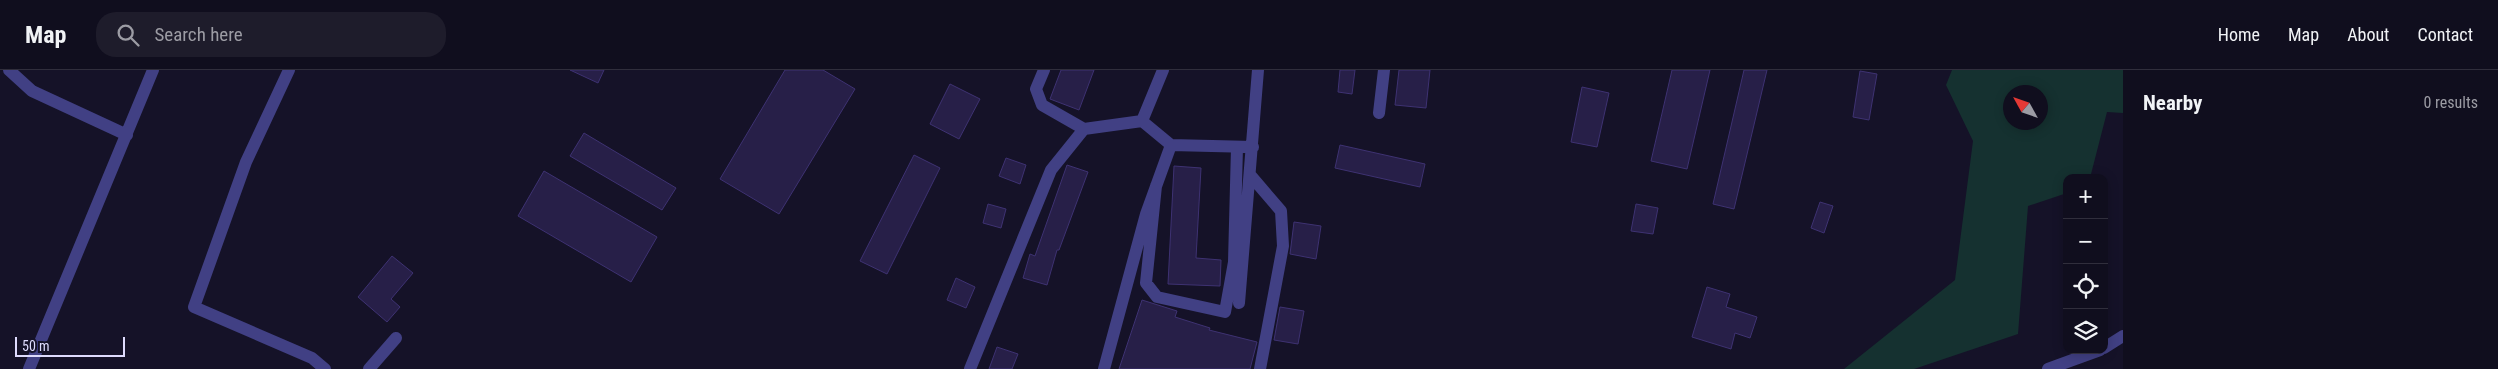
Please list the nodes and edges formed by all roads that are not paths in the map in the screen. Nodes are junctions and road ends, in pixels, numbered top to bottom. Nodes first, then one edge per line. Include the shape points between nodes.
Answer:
1 (9, 70) edge
2 (153, 70) edge
3 (289, 70) edge
4 (1044, 70) edge
5 (1163, 70) edge
6 (1258, 70) edge
7 (1384, 70) edge
8 (1378, 113) dead end
9 (1142, 121) junction
10 (1084, 128) junction
11 (127, 135) junction
12 (1171, 145) junction
13 (1237, 147) junction
14 (1253, 147) junction
15 (1250, 176) junction
16 (1156, 186) junction
17 (1239, 303) dead end
18 (2123, 336) edge
19 (396, 338) dead end
20 (2108, 345) edge
21 (2089, 354) edge
22 (29, 369) edge
23 (325, 369) edge
24 (369, 369) edge
25 (970, 369) edge
26 (1104, 369) edge
27 (1260, 369) edge
28 (2048, 369) edge

1 - 11 street via 32,90
2 - 11 street
3 - 23 street via 246,162 194,307 312,358
4 - 10 street via 1036,89 1042,105
5 - 9 street
6 - 14 street
7 - 8 street
9 - 10 street
9 - 12 street
10 - 25 street via 1051,170
11 - 22 street
12 - 13 street
12 - 16 street
13 - 14 street
13 - 16 street via 1234,262 1225,312 1157,296 1146,283
14 - 15 street
15 - 17 street
15 - 27 street via 1281,211 1283,246
16 - 26 street
18 - 20 street
19 - 24 street
21 - 28 street

